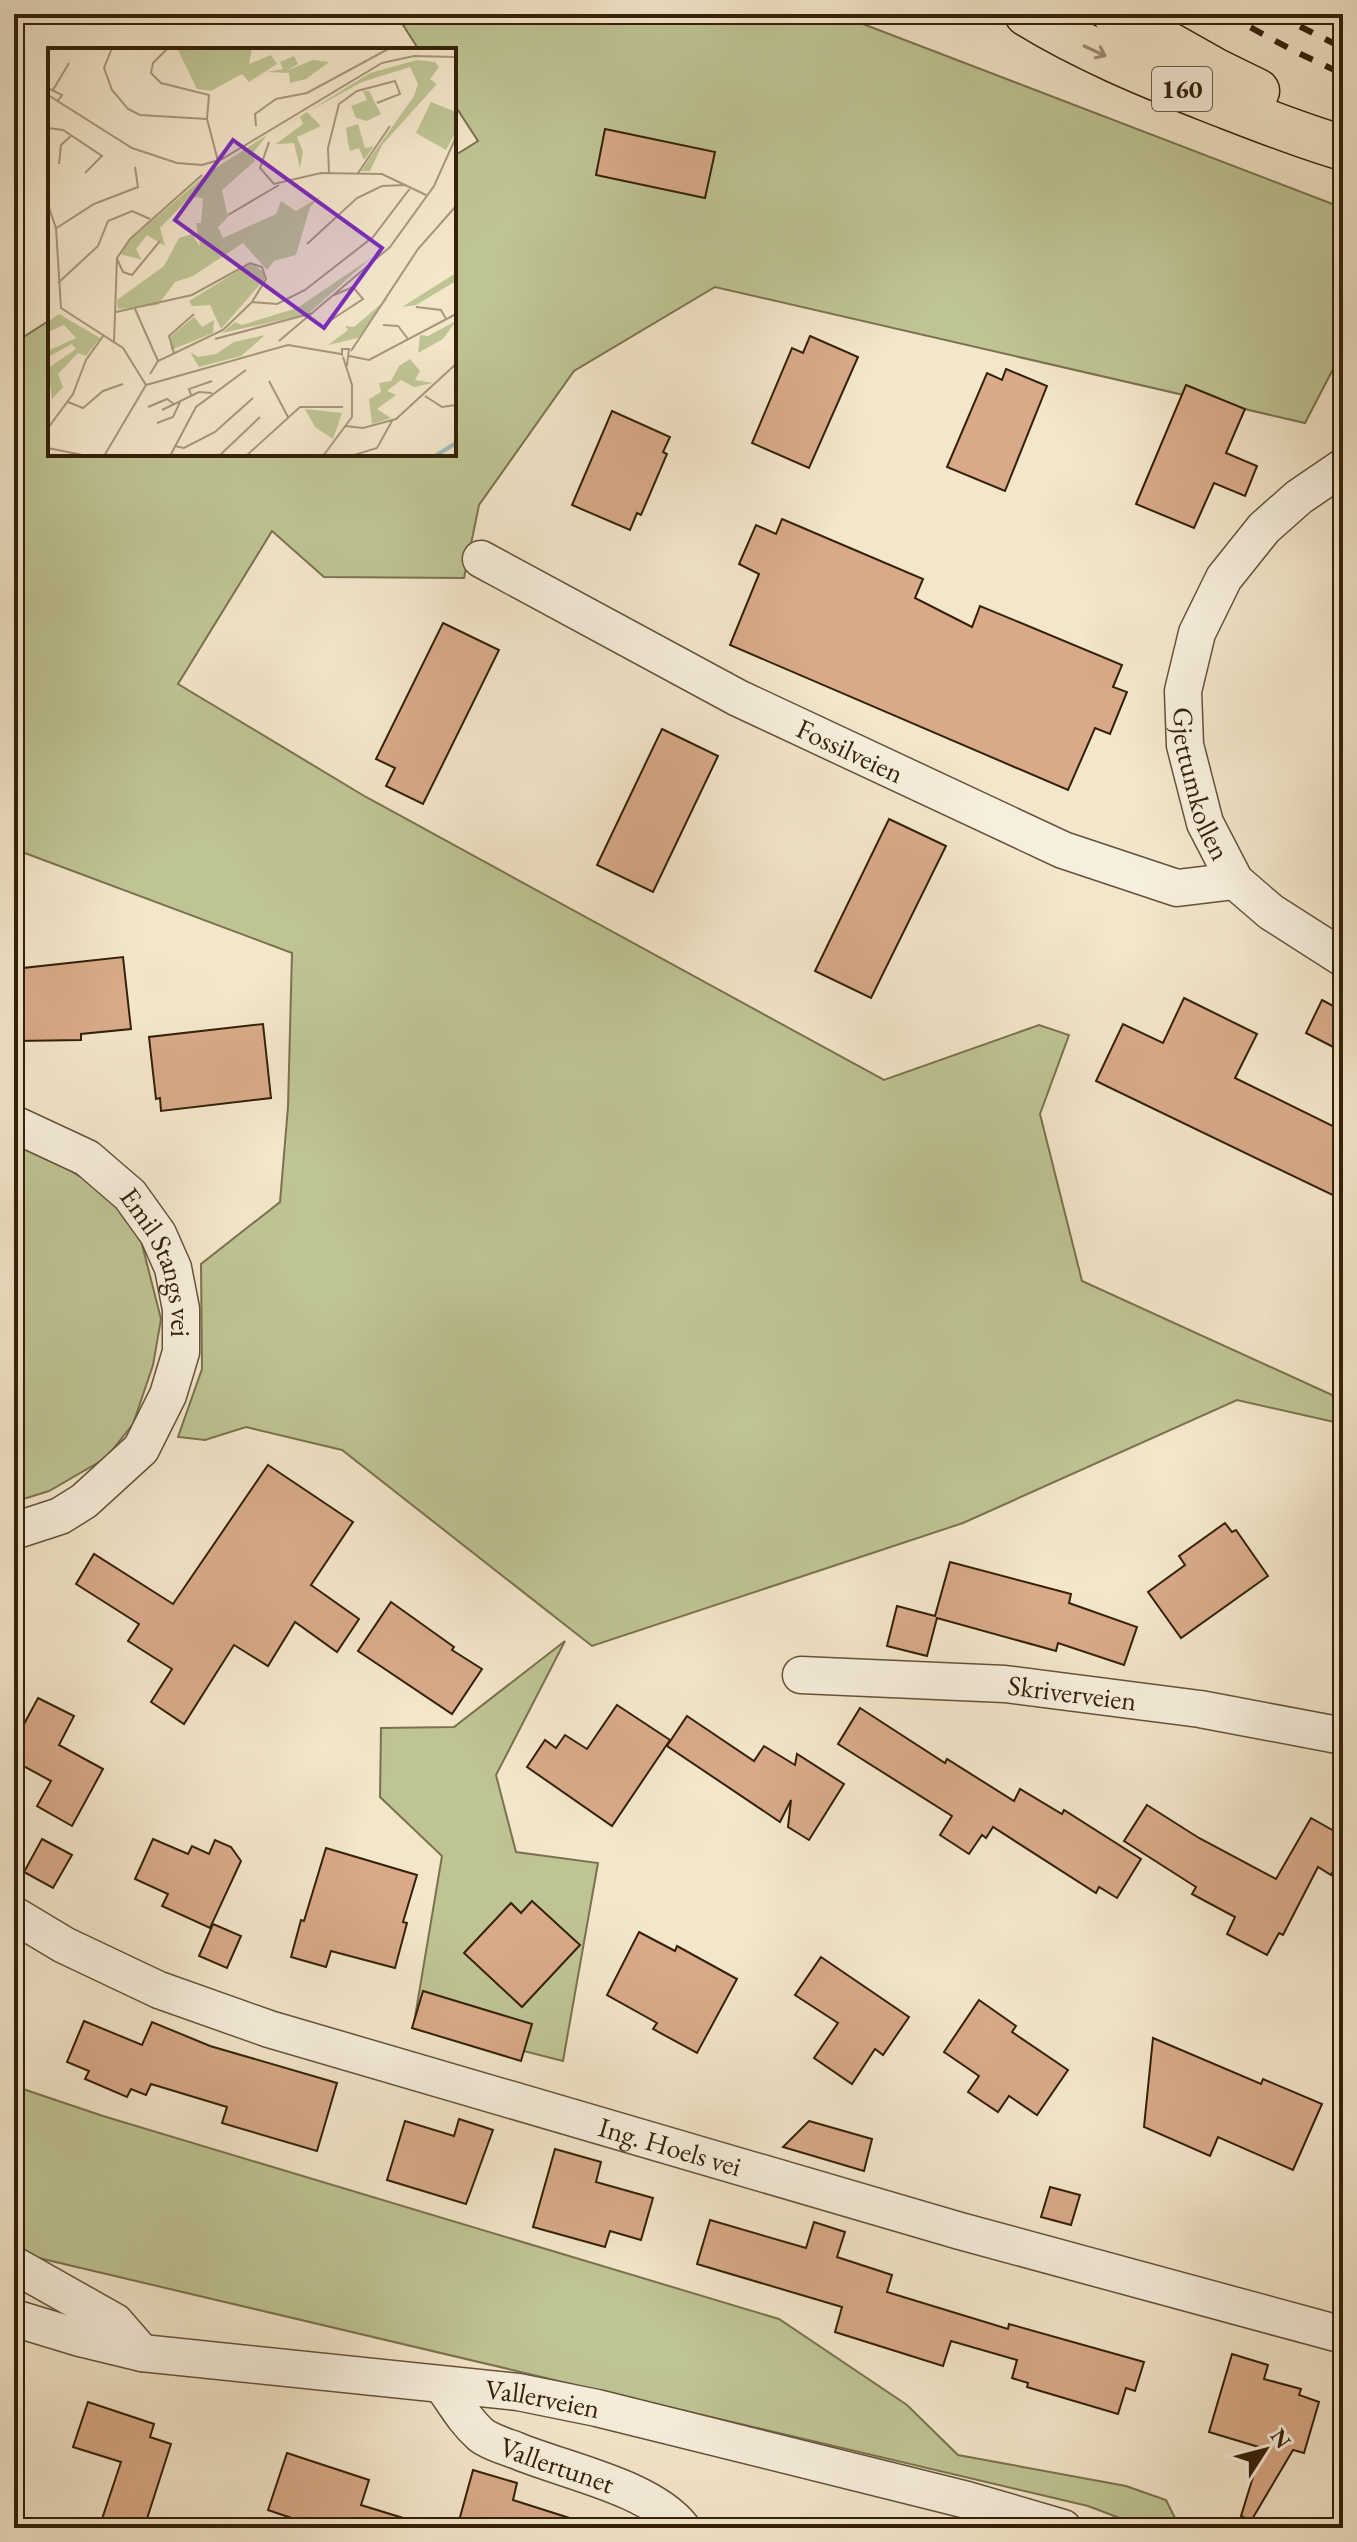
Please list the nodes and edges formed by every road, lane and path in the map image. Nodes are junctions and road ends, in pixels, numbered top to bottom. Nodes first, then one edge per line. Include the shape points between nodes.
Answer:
1 (1027, 14) edge
2 (1115, 14) edge
3 (1343, 130) edge
4 (1343, 148) edge
5 (1343, 467) edge
6 (481, 559) dead end
7 (1235, 881) junction
8 (1343, 958) edge
9 (14, 1124) edge
10 (14, 1531) edge
11 (801, 1675) dead end
12 (1343, 1736) edge
13 (14, 1915) edge
14 (14, 2265) edge
15 (14, 2318) edge
16 (1343, 2335) edge
17 (142, 2353) junction
18 (443, 2386) junction
19 (682, 2528) edge
20 (1063, 2528) edge

1 -> 4 main road, 160 via 1156,79
2 - 3 main road, 160 via 1214,70
5 - 7 street, Gjettumkollen via 1264,528 1224,578 1197,633 1183,691 1185,745 1205,823
6 - 7 street, Fossilveien via 738,698 1063,850 1177,888
7 - 8 street, Gjettumkollen via 1271,912
9 - 10 street, Emil Stangs vei via 87,1158 130,1195 158,1234 173,1268 181,1309 181,1352 168,1395 141,1449 84,1501 60,1516
11 - 12 street, Skriverveien via 1005,1684 1200,1709
13 - 16 street, Ing. Hoels vei via 159,1990 269,2029 960,2231
14 - 17 street via 115,2322
15 - 17 street, Vallerveien
17 - 18 street, Vallerveien
18 - 19 street, Vallertunet via 484,2437 641,2495
18 - 20 street, Vallerveien via 518,2392 597,2408

